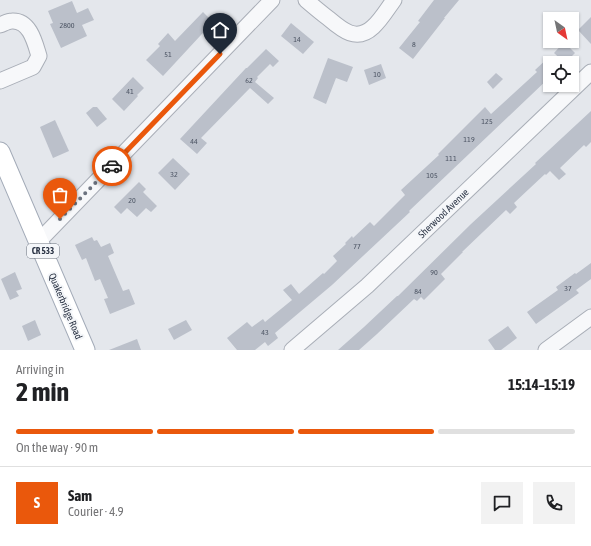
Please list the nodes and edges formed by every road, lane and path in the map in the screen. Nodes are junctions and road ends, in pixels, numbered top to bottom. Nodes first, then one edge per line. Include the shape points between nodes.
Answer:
1 (272, 0) edge
2 (306, 0) edge
3 (394, 0) edge
4 (0, 25) edge
5 (591, 72) edge
6 (0, 81) edge
7 (0, 152) edge
8 (38, 242) junction
9 (591, 317) edge
10 (85, 350) edge
11 (292, 350) edge
12 (546, 350) edge

1 - 8 street
2 - 3 street via 343,30 359,34 374,26
4 - 6 street via 12,21 23,23 31,34 39,56 33,67
5 - 11 street, Sherwood Avenue via 367,286
7 - 8 main road, Quakerbridge Road / CR 533
8 - 10 main road, Quakerbridge Road / CR 533
9 - 12 street

